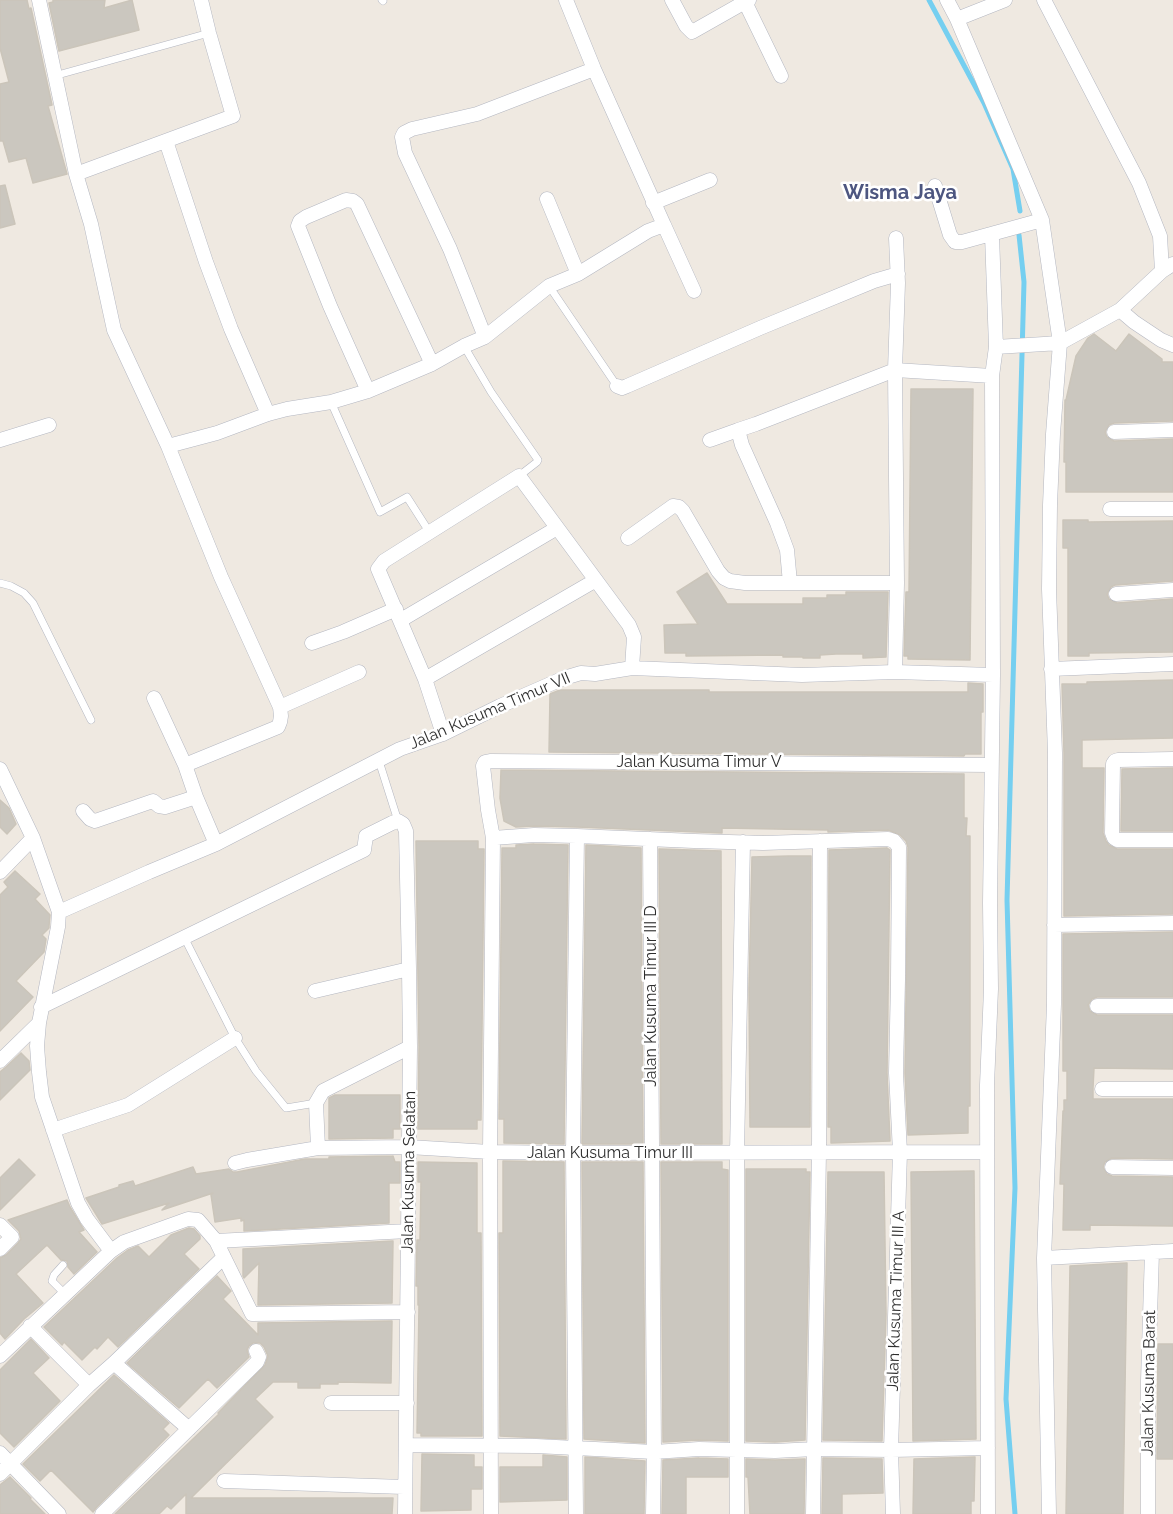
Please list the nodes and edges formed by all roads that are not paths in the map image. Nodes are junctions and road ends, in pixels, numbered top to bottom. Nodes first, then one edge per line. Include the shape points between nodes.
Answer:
1 (39, 0) edge
2 (201, 0) edge
3 (566, 0) edge
4 (672, 0) edge
5 (947, 0) edge
6 (1005, 0) edge
7 (1044, 0) edge
8 (747, 1) edge
9 (957, 19) junction
10 (209, 33) junction
11 (594, 69) junction
12 (54, 76) junction
13 (781, 76) dead end
14 (166, 141) junction
15 (76, 174) junction
16 (710, 180) dead end
17 (935, 186) dead end
18 (547, 199) dead end
19 (653, 203) junction
20 (1042, 220) junction
21 (664, 225) junction
22 (992, 235) junction
23 (896, 238) dead end
24 (1167, 268) edge
25 (578, 273) junction
26 (898, 274) junction
27 (549, 286) junction
28 (694, 291) dead end
29 (1120, 310) junction
30 (485, 337) junction
31 (1060, 343) junction
32 (1173, 345) edge
33 (464, 346) junction
34 (1002, 347) junction
35 (432, 364) junction
36 (895, 370) junction
37 (992, 376) junction
38 (617, 386) joint
39 (368, 391) junction
40 (331, 402) junction
41 (268, 414) junction
42 (49, 425) dead end
43 (738, 430) junction
44 (1173, 430) edge
45 (1114, 432) dead end
46 (0, 440) edge
47 (710, 440) dead end
48 (168, 446) junction
49 (519, 476) junction
50 (1110, 509) dead end
51 (1173, 509) edge
52 (557, 528) junction
53 (430, 533) junction
54 (628, 538) dead end
55 (596, 580) junction
56 (0, 583) edge
57 (790, 583) junction
58 (897, 583) junction
59 (1173, 591) edge
60 (1116, 594) dead end
61 (398, 615) junction
62 (312, 643) dead end
63 (1173, 664) edge
64 (632, 668) junction
65 (1051, 669) junction
66 (359, 672) dead end
67 (895, 672) junction
68 (993, 675) junction
69 (425, 679) junction
70 (154, 698) dead end
71 (279, 707) junction
72 (91, 720) dead end
73 (443, 734) junction
74 (1173, 759) edge
75 (379, 760) junction
76 (185, 765) junction
77 (991, 765) junction
78 (0, 769) edge
79 (196, 797) junction
80 (83, 811) dead end
81 (402, 826) junction
82 (577, 836) junction
83 (33, 838) junction
84 (493, 838) junction
85 (650, 839) junction
86 (1173, 840) edge
87 (820, 841) junction
88 (743, 842) junction
89 (216, 844) junction
90 (0, 872) edge
91 (59, 912) junction
92 (1173, 923) edge
93 (1054, 925) junction
94 (184, 937) junction
95 (410, 969) junction
96 (315, 991) dead end
97 (1097, 1006) dead end
98 (1173, 1006) edge
99 (41, 1007) junction
100 (39, 1023) junction
101 (235, 1038) junction
102 (410, 1047) junction
103 (0, 1061) edge
104 (1102, 1089) dead end
105 (1173, 1089) edge
106 (316, 1102) junction
107 (53, 1130) junction
108 (318, 1148) junction
109 (409, 1148) junction
110 (819, 1151) junction
111 (490, 1152) junction
112 (900, 1152) junction
113 (987, 1152) junction
114 (573, 1153) junction
115 (651, 1153) junction
116 (737, 1153) junction
117 (235, 1163) dead end
118 (1112, 1167) dead end
119 (1173, 1168) edge
120 (0, 1225) edge
121 (408, 1231) junction
122 (216, 1241) junction
123 (0, 1249) edge
124 (111, 1251) junction
125 (1173, 1251) edge
126 (1152, 1252) junction
127 (224, 1257) junction
128 (1044, 1258) junction
129 (63, 1265) dead end
130 (65, 1294) junction
131 (408, 1312) junction
132 (30, 1326) junction
133 (256, 1351) dead end
134 (1, 1352) edge
135 (114, 1363) junction
136 (89, 1384) junction
137 (331, 1403) dead end
138 (407, 1403) junction
139 (189, 1429) junction
140 (406, 1445) junction
141 (492, 1445) junction
142 (574, 1448) junction
143 (988, 1448) junction
144 (815, 1449) junction
145 (891, 1450) junction
146 (738, 1451) junction
147 (654, 1452) junction
148 (0, 1453) edge
149 (10, 1463) junction
150 (0, 1474) edge
151 (224, 1481) dead end
152 (404, 1487) junction
153 (58, 1514) edge
154 (102, 1514) edge
155 (405, 1514) edge
156 (491, 1514) edge
157 (576, 1514) edge
158 (653, 1514) edge
159 (737, 1514) edge
160 (813, 1514) edge
161 (893, 1514) edge
162 (988, 1514) edge
163 (1049, 1514) edge
164 (1148, 1514) edge

1 - 12 street
2 - 10 street
3 - 11 street
4 - 8 street via 692,32
5 - 9 street
6 - 9 street
7 - 24 street via 1139,183 1160,236
8 - 13 street
9 - 20 street
10 - 12 lane
10 - 14 street via 233,116
11 - 19 street
11 - 30 street via 477,114 412,129 402,137 405,153
12 - 15 street
14 - 15 street
14 - 41 street via 206,262
15 - 48 street via 114,330
16 - 19 street
17 - 22 street via 955,242
18 - 25 street
19 - 21 street
20 - 22 street
20 - 31 street
21 - 25 street
21 - 28 street
22 - 34 street
23 - 26 street
24 - 29 street
25 - 27 street
26 - 36 street
26 - 38 street via 622,388
27 - 30 street
27 - 38 lane
29 - 31 street
29 - 32 street
30 - 33 street
31 - 34 street
31 - 65 street via 1050,505
33 - 35 street
33 - 49 lane via 538,460
34 - 37 street
35 - 39 street
35 - 39 street via 357,204 346,200 300,221 298,226
36 - 37 street
36 - 43 street
36 - 58 street
37 - 68 street
39 - 40 street
40 - 41 street
40 - 53 lane via 380,512 407,497
41 - 48 street
42 - 46 street
43 - 47 street
43 - 57 street via 787,550
44 - 45 street
48 - 71 street
49 - 52 street
49 - 53 street
50 - 51 street
52 - 55 street
52 - 61 street
53 - 61 street via 384,561 378,569
54 - 57 street via 673,506 679,507 724,578 745,583
55 - 64 street via 634,637
55 - 69 street
56 - 72 lane via 24,593 33,603
57 - 58 street
58 - 67 street
59 - 60 street
61 - 62 street
61 - 69 street
63 - 65 street
64 - 67 street, Jalan Kusuma Timur VII via 802,675
64 - 73 street, Jalan Kusuma Timur VII via 564,678
65 - 93 street via 1055,753
66 - 71 street
67 - 68 street, Jalan Kusuma Timur VII
68 - 77 street
69 - 73 street
70 - 76 street
71 - 76 street via 278,727
73 - 75 street, Jalan Kusuma Timur VII
74 - 86 street via 1115,761 1112,833 1117,840
75 - 81 lane
75 - 89 street, Jalan Kusuma Timur VII
76 - 79 street
77 - 84 street, Jalan Kusuma Timur V via 490,761 483,766
77 - 113 street
78 - 83 street
79 - 80 street via 163,807 153,801 95,821
79 - 89 street
81 - 94 street via 366,836 364,850
81 - 95 street, Jalan Kusuma Selatan
82 - 84 street
82 - 85 street
82 - 114 street
83 - 90 street
83 - 91 street
84 - 111 street
85 - 88 street
85 - 115 street, Jalan Kusuma Timur III D
87 - 88 street
87 - 110 street
87 - 112 street, Jalan Kusuma Timur III A via 888,839 899,847 896,1074
88 - 116 street
89 - 91 street, Jalan Kusuma Timur VII
91 - 99 street
92 - 93 street
93 - 128 street
94 - 99 street
94 - 101 lane
95 - 96 street
95 - 102 street, Jalan Kusuma Selatan
97 - 98 street
99 - 100 street
100 - 103 street
100 - 107 street via 40,1087
101 - 106 lane via 286,1108
101 - 107 street via 128,1105
102 - 106 street via 323,1091
102 - 109 street, Jalan Kusuma Selatan
104 - 105 street
106 - 108 street
107 - 124 street via 78,1203
108 - 109 street, Jalan Kusuma Timur III
108 - 117 street, Jalan Kusuma Timur III
109 - 111 street, Jalan Kusuma Timur III
109 - 121 street, Jalan Kusuma Selatan
110 - 112 street, Jalan Kusuma Timur III
110 - 116 street, Jalan Kusuma Timur III
110 - 144 street
111 - 114 street, Jalan Kusuma Timur III
111 - 141 street
112 - 113 street, Jalan Kusuma Timur III
112 - 145 street, Jalan Kusuma Timur III A
113 - 143 street
114 - 115 street, Jalan Kusuma Timur III
114 - 142 street
115 - 116 street, Jalan Kusuma Timur III
115 - 147 street, Jalan Kusuma Timur III D
116 - 146 street
118 - 119 street
120 - 123 street via 12,1237
121 - 122 street
121 - 131 street, Jalan Kusuma Selatan
122 - 124 street via 198,1220 188,1219 129,1240
122 - 127 street
124 - 130 street
125 - 126 street
126 - 128 street
126 - 164 street, Jalan Kusuma Barat
127 - 131 street via 252,1314
127 - 135 street
128 - 163 street
129 - 130 lane via 52,1281
130 - 132 street
131 - 138 street, Jalan Kusuma Selatan
132 - 134 street
132 - 136 street
133 - 139 street via 257,1362
135 - 136 street
135 - 139 street
136 - 149 street
137 - 138 street
138 - 140 street, Jalan Kusuma Selatan
139 - 154 street
140 - 141 street
140 - 152 street, Jalan Kusuma Selatan
141 - 142 street
141 - 156 street
142 - 147 street
142 - 157 street
143 - 145 street
143 - 162 street
144 - 145 street
144 - 146 street
144 - 160 street
145 - 161 street, Jalan Kusuma Timur III A
146 - 147 street
146 - 159 street
147 - 158 street, Jalan Kusuma Timur III D
148 - 149 street
149 - 150 street
149 - 153 street
151 - 152 street
152 - 155 street, Jalan Kusuma Selatan

